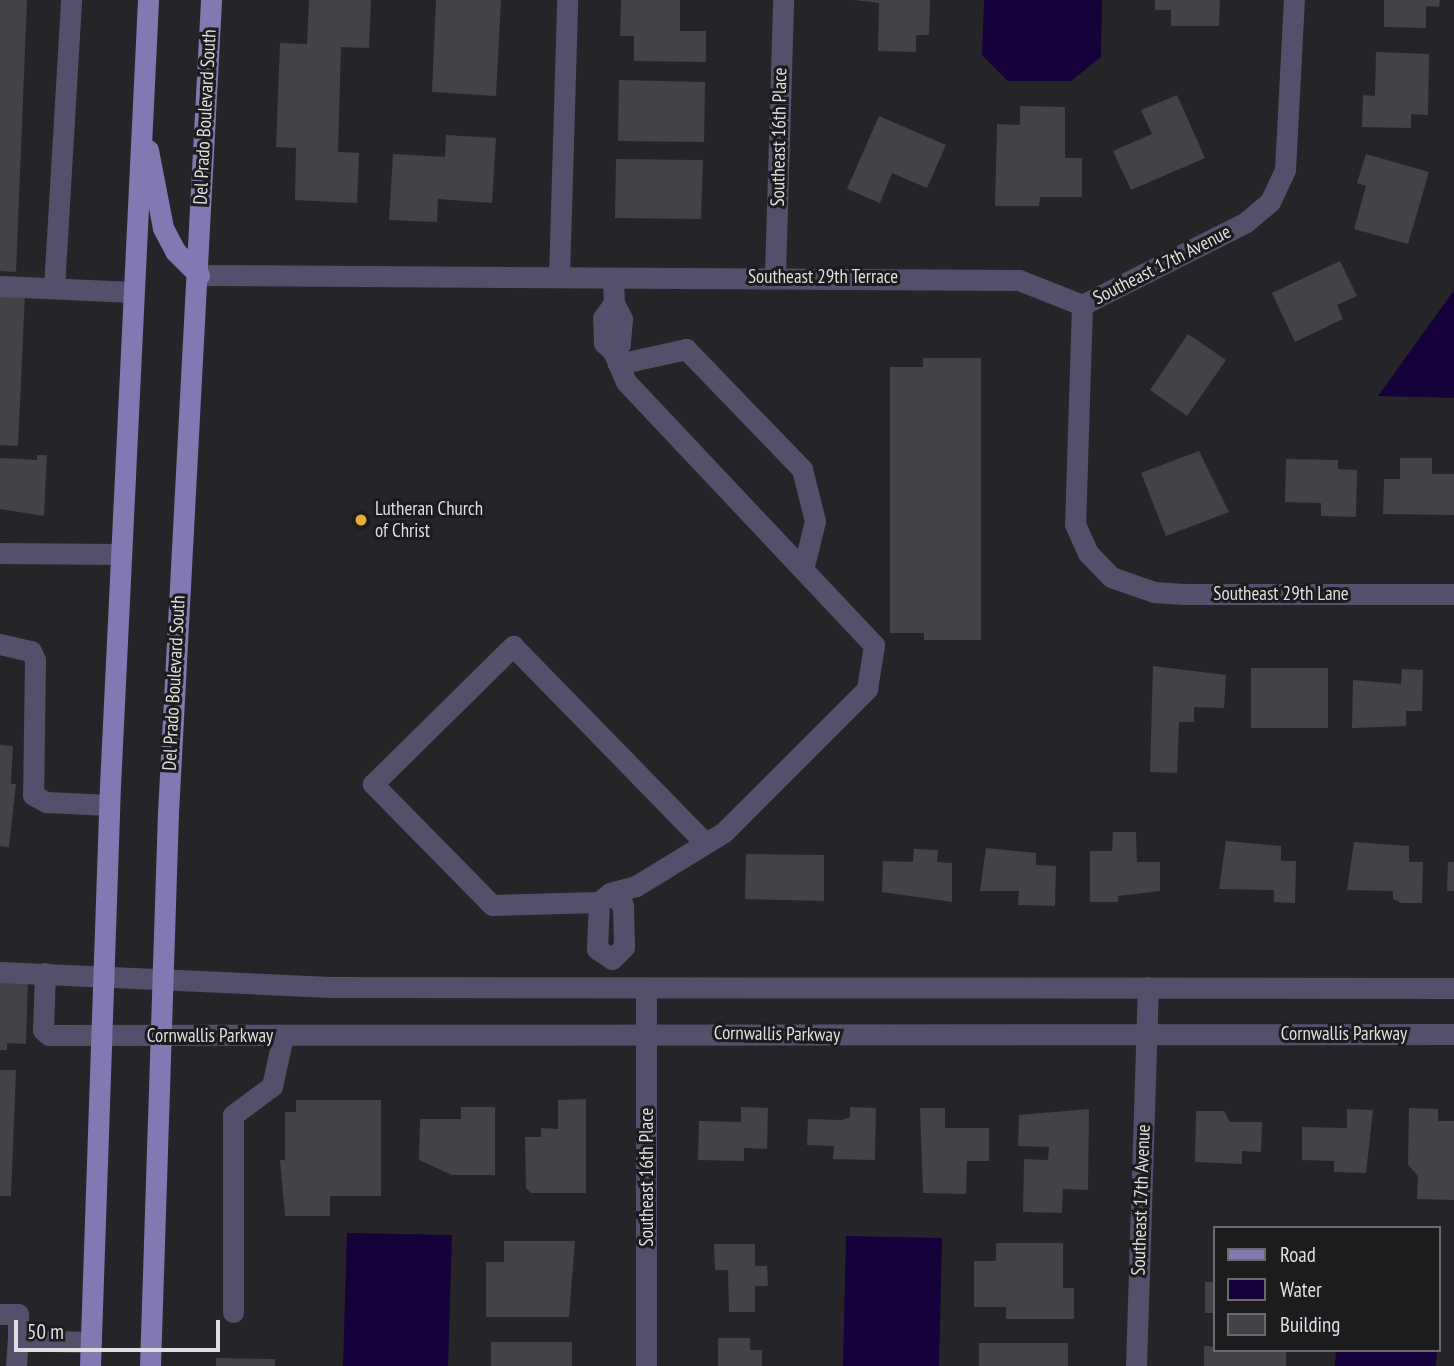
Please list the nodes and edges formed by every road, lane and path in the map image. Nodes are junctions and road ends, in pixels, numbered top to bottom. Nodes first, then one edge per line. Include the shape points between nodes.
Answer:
1 (71, 0) edge
2 (148, 0) edge
3 (211, 0) edge
4 (567, 0) edge
5 (783, 0) edge
6 (1294, 0) edge
7 (142, 113) junction
8 (199, 275) junction
9 (775, 275) junction
10 (559, 276) junction
11 (613, 278) junction
12 (0, 286) edge
13 (54, 288) junction
14 (133, 292) junction
15 (1082, 305) junction
16 (616, 358) junction
17 (0, 553) edge
18 (121, 554) junction
19 (803, 570) junction
20 (1111, 577) joint
21 (1454, 594) edge
22 (0, 644) edge
23 (109, 805) junction
24 (705, 843) junction
25 (604, 898) junction
26 (0, 972) edge
27 (45, 973) junction
28 (103, 975) junction
29 (163, 977) junction
30 (1148, 988) junction
31 (1454, 988) edge
32 (612, 989) junction
33 (646, 989) junction
34 (648, 1032) junction
35 (1146, 1034) junction
36 (1454, 1034) edge
37 (101, 1036) junction
38 (161, 1036) junction
39 (283, 1036) junction
40 (233, 1312) dead end
41 (0, 1314) edge
42 (18, 1340) junction
43 (91, 1342) junction
44 (0, 1365) edge
45 (16, 1366) edge
46 (90, 1366) edge
47 (150, 1366) edge
48 (646, 1366) edge
49 (1136, 1366) edge

1 - 13 street
2 - 7 main road
3 - 8 main road, Del Prado Boulevard South
4 - 10 street
5 - 9 street, Southeast 16th Place
6 - 15 street, Southeast 17th Avenue via 1285,170 1270,202 1246,222
7 - 8 main road via 163,228 175,251
7 - 14 main road
8 - 10 street, Southeast 29th Terrace
8 - 29 main road, Del Prado Boulevard South
9 - 11 street, Southeast 29th Terrace
9 - 15 street, Southeast 29th Terrace via 1019,280
10 - 11 street, Southeast 29th Terrace
11 - 16 street via 614,303 603,318 604,343
12 - 13 street
13 - 14 street
14 - 18 main road
15 - 20 street, Southeast 17th Avenue via 1075,524 1088,554
16 - 19 street via 626,382
16 - 19 street via 686,349 802,469 815,521
17 - 18 street
18 - 23 main road
19 - 24 street via 874,645 867,689 742,815
20 - 21 street, Southeast 29th Lane via 1154,592 1184,594
22 - 23 street via 31,651 35,660 33,796 46,802
23 - 28 main road
24 - 25 street via 636,886
24 - 25 street via 513,646 373,784 492,905
25 - 32 street via 623,905 624,947 612,958
26 - 27 street
27 - 28 street
27 - 37 street, Cornwallis Parkway via 45,1034
28 - 29 street
28 - 37 main road
29 - 32 street via 330,988
29 - 38 main road, Del Prado Boulevard South
30 - 31 street
30 - 33 street
30 - 35 street, Southeast 17th Avenue
32 - 33 street
33 - 34 street, Southeast 16th Place
34 - 35 street, Cornwallis Parkway
34 - 39 street, Cornwallis Parkway
34 - 48 street, Southeast 16th Place
35 - 36 street, Cornwallis Parkway
35 - 49 street, Southeast 17th Avenue
37 - 38 street, Cornwallis Parkway
37 - 43 main road
38 - 39 street, Cornwallis Parkway
38 - 47 main road, Del Prado Boulevard South
39 - 40 street via 272,1086 233,1115
41 - 42 street via 19,1314
42 - 43 street
42 - 45 street
43 - 46 main road
44 - 45 street

